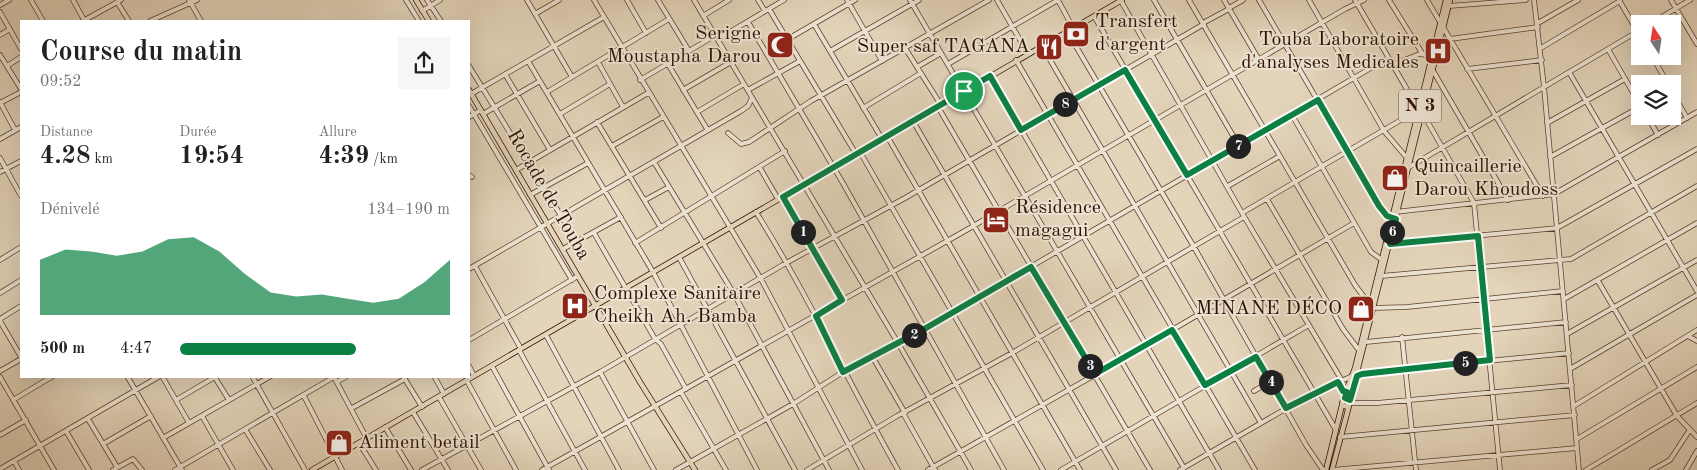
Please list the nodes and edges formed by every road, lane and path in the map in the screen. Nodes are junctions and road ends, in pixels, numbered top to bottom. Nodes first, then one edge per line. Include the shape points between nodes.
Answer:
1 (9, 0) edge
2 (31, 0) edge
3 (73, 0) edge
4 (197, 0) edge
5 (406, 0) edge
6 (416, 0) edge
7 (427, 0) edge
8 (440, 0) edge
9 (527, 0) edge
10 (559, 0) edge
11 (594, 0) edge
12 (627, 0) edge
13 (658, 0) edge
14 (694, 0) edge
15 (729, 0) edge
16 (758, 0) edge
17 (784, 0) edge
18 (855, 0) edge
19 (919, 0) edge
20 (989, 0) edge
21 (998, 0) edge
22 (1058, 0) edge
23 (1154, 0) edge
24 (1189, 0) edge
25 (1224, 0) edge
26 (1243, 0) edge
27 (1259, 0) edge
28 (1309, 0) edge
29 (1364, 0) edge
30 (1389, 0) edge
31 (1427, 0) edge
32 (1448, 0) edge
33 (1526, 0) edge
34 (1534, 0) edge
35 (1578, 0) edge
36 (1671, 0) edge
37 (1690, 0) edge
38 (118, 1) edge
39 (1118, 1) edge
40 (1620, 1) edge
41 (190, 2) edge
42 (848, 2) edge
43 (911, 2) edge
44 (1356, 2) edge
45 (0, 5) edge
46 (431, 6) junction
47 (1448, 6) junction
48 (1676, 8) junction
49 (1229, 9) junction
50 (767, 10) junction
51 (422, 11) junction
52 (0, 12) edge
53 (535, 14) junction
54 (1665, 15) edge
55 (703, 16) junction
56 (1094, 16) junction
57 (604, 17) junction
58 (669, 19) junction
59 (1631, 19) edge
60 (42, 20) edge
61 (83, 20) edge
62 (86, 20) edge
63 (128, 20) edge
64 (152, 20) edge
65 (200, 20) edge
66 (418, 20) edge
67 (428, 20) edge
68 (440, 20) edge
69 (748, 22) junction
70 (1323, 22) junction
71 (814, 24) junction
72 (1203, 24) junction
73 (1442, 24) junction
74 (1538, 25) junction
75 (1012, 27) junction
76 (1073, 28) junction
77 (10, 29) junction
78 (865, 30) junction
79 (1068, 31) junction
80 (646, 33) junction
81 (0, 35) edge
82 (930, 35) junction
83 (1631, 36) edge
84 (717, 37) junction
85 (788, 39) junction
86 (1450, 39) junction
87 (1178, 40) junction
88 (1286, 44) junction
89 (1697, 44) edge
90 (554, 46) junction
91 (1042, 46) junction
92 (20, 47) edge
93 (622, 48) junction
94 (905, 48) junction
95 (1541, 48) junction
96 (1608, 49) junction
97 (689, 51) junction
98 (830, 51) junction
99 (941, 53) junction
100 (1422, 53) junction
101 (1028, 54) junction
102 (1152, 54) junction
103 (0, 55) edge
104 (20, 58) edge
105 (1388, 58) junction
106 (1432, 58) junction
107 (1016, 60) junction
108 (1259, 60) junction
109 (1542, 60) junction
110 (528, 61) junction
111 (800, 61) junction
112 (882, 61) junction
113 (598, 62) junction
114 (732, 62) junction
115 (668, 64) junction
116 (948, 64) junction
117 (1392, 65) junction
118 (7, 66) junction
119 (917, 67) junction
120 (470, 68) edge
121 (1432, 69) junction
122 (1467, 69) junction
123 (1125, 70) junction
124 (1569, 72) junction
125 (778, 73) junction
126 (921, 73) junction
127 (505, 74) junction
128 (1233, 74) junction
129 (990, 76) junction
130 (572, 77) junction
131 (1354, 78) junction
132 (1625, 79) junction
133 (640, 80) junction
134 (847, 80) junction
135 (540, 81) junction
136 (610, 84) junction
137 (744, 84) junction
138 (1099, 84) junction
139 (1544, 86) junction
140 (482, 87) junction
141 (20, 89) edge
142 (1207, 89) junction
143 (684, 90) junction
144 (748, 90) junction
145 (1631, 90) edge
146 (964, 91) junction
147 (20, 92) edge
148 (470, 92) edge
149 (547, 92) junction
150 (648, 93) junction
151 (518, 94) junction
152 (821, 96) junction
153 (752, 98) junction
154 (1073, 100) junction
155 (1318, 100) junction
156 (1586, 102) junction
157 (0, 103) edge
158 (1181, 104) junction
159 (940, 106) junction
160 (623, 107) junction
161 (470, 108) edge
162 (495, 108) junction
163 (799, 108) junction
164 (863, 108) junction
165 (1681, 108) edge
166 (1631, 111) edge
167 (482, 112) junction
168 (697, 112) junction
169 (1697, 112) edge
170 (1420, 113) junction
171 (474, 114) junction
172 (560, 114) junction
173 (1047, 114) junction
174 (1497, 114) junction
175 (1292, 115) junction
176 (470, 116) edge
177 (663, 117) junction
178 (1687, 118) junction
179 (1154, 120) junction
180 (913, 121) junction
181 (597, 122) junction
182 (1547, 124) junction
183 (1652, 125) edge
184 (770, 126) junction
185 (20, 128) edge
186 (707, 129) junction
187 (1601, 129) junction
188 (15, 130) junction
189 (1021, 130) junction
190 (1266, 130) junction
191 (1384, 130) junction
192 (1468, 132) junction
193 (728, 133) dead end
194 (1128, 135) junction
195 (1658, 135) junction
196 (573, 137) junction
197 (884, 138) junction
198 (0, 139) edge
199 (995, 144) junction
200 (680, 145) junction
201 (612, 146) junction
202 (1239, 146) junction
203 (1441, 147) junction
204 (1697, 149) edge
205 (550, 150) junction
206 (1103, 150) junction
207 (785, 151) junction
208 (1348, 152) junction
209 (858, 153) junction
210 (1280, 156) junction
211 (0, 158) edge
212 (1407, 158) junction
213 (1550, 158) junction
214 (970, 159) junction
215 (1618, 159) junction
216 (1213, 161) junction
217 (20, 162) edge
218 (654, 162) junction
219 (529, 163) junction
220 (588, 163) junction
221 (1077, 166) junction
222 (834, 167) junction
223 (1322, 167) junction
224 (760, 168) junction
225 (6, 169) junction
226 (1406, 169) junction
227 (516, 170) junction
228 (0, 172) edge
229 (944, 175) junction
230 (1187, 175) junction
231 (631, 176) junction
232 (1051, 181) junction
233 (1296, 181) junction
234 (804, 184) junction
235 (1228, 186) junction
236 (1634, 186) junction
237 (1697, 186) edge
238 (544, 187) junction
239 (669, 187) junction
240 (605, 190) junction
241 (918, 190) junction
242 (1161, 191) junction
243 (20, 194) edge
244 (1554, 194) junction
245 (530, 195) junction
246 (1025, 195) junction
247 (1543, 196) junction
248 (710, 197) junction
249 (781, 198) junction
250 (1267, 199) junction
251 (645, 200) junction
252 (1508, 200) junction
253 (1474, 203) junction
254 (889, 205) junction
255 (1135, 205) junction
256 (999, 210) junction
257 (756, 212) junction
258 (1397, 212) junction
259 (685, 214) junction
260 (1651, 214) junction
261 (561, 215) junction
262 (1243, 215) junction
263 (621, 217) junction
264 (863, 219) junction
265 (1394, 219) junction
266 (1109, 221) junction
267 (1697, 222) edge
268 (546, 223) junction
269 (1354, 223) junction
270 (974, 225) junction
271 (540, 226) junction
272 (661, 228) junction
273 (730, 228) junction
274 (1557, 228) junction
275 (1220, 232) junction
276 (594, 233) junction
277 (834, 236) junction
278 (1083, 236) junction
279 (1478, 236) junction
280 (1329, 238) junction
281 (1666, 240) junction
282 (947, 241) junction
283 (577, 242) junction
284 (635, 243) junction
285 (704, 243) junction
286 (1390, 244) junction
287 (1194, 247) junction
288 (812, 248) junction
289 (562, 249) junction
290 (20, 250) edge
291 (1058, 251) junction
292 (1300, 255) junction
293 (920, 256) junction
294 (680, 257) junction
295 (0, 260) edge
296 (1382, 260) junction
297 (1560, 260) junction
298 (1697, 260) edge
299 (1168, 262) junction
300 (786, 263) junction
301 (475, 266) junction
302 (1031, 267) junction
303 (1481, 267) junction
304 (470, 268) edge
305 (1683, 268) junction
306 (1275, 269) junction
307 (653, 272) junction
308 (893, 272) junction
309 (578, 276) junction
310 (1381, 276) junction
311 (1142, 278) junction
312 (760, 279) junction
313 (572, 280) junction
314 (20, 281) edge
315 (1006, 281) junction
316 (1598, 281) junction
317 (1250, 284) junction
318 (626, 288) junction
319 (864, 288) junction
320 (1563, 291) junction
321 (1697, 291) edge
322 (1116, 292) junction
323 (0, 293) edge
324 (734, 294) junction
325 (1697, 295) edge
326 (980, 297) junction
327 (1224, 299) junction
328 (1484, 299) junction
329 (842, 300) junction
330 (1564, 300) junction
331 (595, 306) junction
332 (1372, 306) junction
333 (20, 307) edge
334 (1090, 307) junction
335 (1614, 308) junction
336 (708, 309) junction
337 (951, 313) junction
338 (1198, 314) junction
339 (816, 316) junction
340 (505, 319) junction
341 (0, 320) edge
342 (1064, 322) junction
343 (1566, 322) junction
344 (682, 324) junction
345 (1309, 325) junction
346 (926, 328) junction
347 (1487, 329) junction
348 (1172, 330) junction
349 (1697, 330) edge
350 (788, 331) junction
351 (546, 334) junction
352 (1567, 334) junction
353 (1629, 335) junction
354 (1688, 336) junction
355 (1038, 337) junction
356 (1402, 337) junction
357 (470, 339) edge
358 (655, 339) junction
359 (1283, 340) junction
360 (1697, 341) edge
361 (1366, 342) junction
362 (898, 343) junction
363 (1146, 345) junction
364 (761, 346) junction
365 (520, 349) junction
366 (1358, 349) junction
367 (1012, 353) junction
368 (1569, 353) junction
369 (20, 356) edge
370 (872, 356) junction
371 (626, 357) junction
372 (1256, 357) junction
373 (20, 359) edge
374 (1121, 360) junction
375 (1490, 360) junction
376 (735, 361) junction
377 (1646, 362) junction
378 (492, 366) junction
379 (1697, 367) edge
380 (470, 368) edge
381 (984, 369) junction
382 (1406, 369) junction
383 (1570, 369) junction
384 (1231, 370) junction
385 (0, 371) edge
386 (600, 372) junction
387 (843, 372) junction
388 (1095, 374) junction
389 (474, 376) junction
390 (1280, 376) dead end
391 (1355, 376) junction
392 (0, 377) edge
393 (708, 377) junction
394 (49, 378) edge
395 (128, 378) edge
396 (157, 378) edge
397 (162, 378) edge
398 (213, 378) edge
399 (216, 378) edge
400 (253, 378) edge
401 (268, 378) edge
402 (332, 378) edge
403 (335, 378) edge
404 (344, 378) edge
405 (404, 378) edge
406 (435, 378) edge
407 (467, 381) junction
408 (1270, 381) junction
409 (1340, 381) junction
410 (337, 382) junction
411 (257, 384) junction
412 (957, 384) junction
413 (1205, 385) junction
414 (1572, 385) junction
415 (575, 386) junction
416 (818, 388) junction
417 (686, 389) junction
418 (1661, 389) junction
419 (135, 390) junction
420 (1069, 390) junction
421 (1254, 391) dead end
422 (681, 392) junction
423 (1347, 392) junction
424 (1493, 392) junction
425 (1314, 393) junction
426 (442, 395) junction
427 (304, 396) junction
428 (929, 399) junction
429 (13, 400) junction
430 (176, 400) junction
431 (229, 400) junction
432 (547, 400) junction
433 (1409, 400) junction
434 (1179, 402) junction
435 (1349, 402) junction
436 (793, 404) junction
437 (1697, 404) edge
438 (1042, 405) junction
439 (655, 406) junction
440 (1574, 406) junction
441 (422, 407) junction
442 (352, 408) junction
443 (1286, 408) junction
444 (413, 412) junction
445 (274, 413) junction
446 (904, 413) junction
447 (1575, 415) junction
448 (151, 416) junction
449 (202, 416) junction
450 (520, 416) junction
451 (1154, 416) junction
452 (1677, 416) junction
453 (88, 419) junction
454 (766, 419) junction
455 (26, 420) junction
456 (1015, 421) junction
457 (628, 422) junction
458 (189, 423) junction
459 (1261, 423) junction
460 (1496, 423) junction
461 (386, 427) junction
462 (245, 429) junction
463 (876, 429) junction
464 (494, 430) junction
465 (1336, 430) junction
466 (66, 431) junction
467 (1412, 431) junction
468 (1689, 431) junction
469 (1127, 432) junction
470 (738, 434) junction
471 (0, 435) edge
472 (601, 437) junction
473 (986, 437) junction
474 (1340, 437) junction
475 (163, 438) junction
476 (367, 438) junction
477 (1235, 438) junction
478 (1697, 438) edge
479 (1577, 439) junction
480 (359, 443) junction
481 (103, 444) junction
482 (219, 444) junction
483 (848, 444) junction
484 (467, 445) junction
485 (40, 446) junction
486 (1102, 446) junction
487 (713, 448) junction
488 (1578, 448) junction
489 (1697, 451) edge
490 (575, 452) junction
491 (960, 452) junction
492 (1209, 453) junction
493 (1499, 454) junction
494 (335, 457) junction
495 (442, 458) junction
496 (824, 460) junction
497 (14, 461) junction
498 (690, 462) junction
499 (1075, 462) junction
500 (1415, 462) junction
501 (181, 468) edge
502 (0, 469) edge
503 (115, 469) edge
504 (548, 469) edge
505 (934, 469) edge
506 (1182, 469) edge
507 (19, 470) edge
508 (54, 470) edge
509 (89, 470) edge
510 (142, 470) edge
511 (175, 470) edge
512 (233, 470) edge
513 (270, 470) edge
514 (305, 470) edge
515 (312, 470) edge
516 (342, 470) edge
517 (376, 470) edge
518 (411, 470) edge
519 (422, 470) edge
520 (448, 470) edge
521 (480, 470) edge
522 (516, 470) edge
523 (542, 470) edge
524 (585, 470) edge
525 (619, 470) edge
526 (654, 470) edge
527 (676, 470) edge
528 (695, 470) edge
529 (726, 470) edge
530 (757, 470) edge
531 (795, 470) edge
532 (807, 470) edge
533 (829, 470) edge
534 (862, 470) edge
535 (898, 470) edge
536 (928, 470) edge
537 (971, 470) edge
538 (1004, 470) edge
539 (1043, 470) edge
540 (1061, 470) edge
541 (1080, 470) edge
542 (1116, 470) edge
543 (1150, 470) edge
544 (1219, 470) edge
545 (1255, 470) edge
546 (1325, 470) edge
547 (1332, 470) edge
548 (1416, 470) edge
549 (1500, 470) edge
550 (1579, 470) edge
551 (1586, 470) edge
552 (1652, 470) edge
553 (1686, 470) edge

1 - 45 street
2 - 60 street
3 - 61 street
4 - 41 street
5 - 66 street
6 - 51 main road
7 - 46 street
8 - 46 street
9 - 53 street
10 - 53 street
11 - 57 street
12 - 80 street
13 - 58 street
14 - 55 street
15 - 55 street
16 - 50 street
17 - 50 street
18 - 42 street
19 - 43 street
20 - 82 street
21 - 75 street
22 - 75 street
22 - 76 street
23 - 87 street
24 - 72 street
25 - 49 street
26 - 49 street
27 - 88 street
28 - 70 street
29 - 44 street
30 - 100 street
31 - 73 street
32 - 47 main road, N 3
32 - 73 main road, N 3
33 - 47 street
34 - 74 street
35 - 74 street
36 - 48 street
37 - 48 street
38 - 62 street
38 - 63 street
39 - 56 main road
39 - 102 street
40 - 59 street
40 - 95 street
41 - 64 street
41 - 65 street
42 - 71 street
42 - 78 street
43 - 78 street
43 - 82 street
44 - 70 street
44 - 105 street
46 - 51 street
46 - 68 street
47 - 73 main road, N 3
48 - 54 street
48 - 89 street
49 - 72 street
49 - 108 street
50 - 69 street
50 - 85 street
51 - 67 main road
52 - 77 street
53 - 90 street
55 - 84 street
56 - 76 main road
56 - 123 street
57 - 90 street
57 - 93 street
58 - 80 street
58 - 97 street
69 - 84 street
69 - 125 street
70 - 88 street
70 - 131 street
71 - 85 street
71 - 98 street
72 - 87 street
72 - 128 street
73 - 86 street
73 - 106 main road, N 3
73 - 121 main road, N 3
74 - 86 street
74 - 95 street
75 - 101 street
75 - 116 street
76 - 79 main road
77 - 81 street
77 - 92 street
78 - 98 street
78 - 112 street
79 - 91 main road
79 - 138 street
80 - 93 street
82 - 94 street
82 - 99 street
83 - 96 street
84 - 97 street
84 - 114 street
85 - 111 street
86 - 122 street
87 - 102 street
87 - 142 street
88 - 108 street
88 - 155 street
90 - 110 street
90 - 130 street
91 - 101 main road
91 - 154 street
93 - 113 street
93 - 133 street
94 - 112 street
94 - 119 street
95 - 109 street
96 - 124 street
96 - 132 street
97 - 115 street
98 - 134 street
99 - 116 street
99 - 119 street
100 - 106 street
100 - 117 street
101 - 107 main road
102 - 123 street
102 - 158 street
103 - 118 street
104 - 118 street
105 - 117 street
105 - 131 street
106 - 170 main road, N 3
107 - 129 main road
107 - 173 street
108 - 128 street
109 - 122 street
109 - 139 street
110 - 127 street
110 - 135 street
111 - 125 street
111 - 152 street
112 - 134 street
113 - 130 street
113 - 136 street
114 - 137 street
114 - 143 street
115 - 133 street
115 - 143 street
116 - 146 street
117 - 170 street
118 - 141 street
119 - 126 street
120 - 140 street
121 - 170 main road, N 3
121 - 192 street
122 - 174 street
123 - 138 street
123 - 179 street
124 - 139 street
124 - 156 street
125 - 144 street
125 - 163 street
126 - 159 street
126 - 164 street
127 - 140 street
127 - 151 street
128 - 142 street
128 - 190 street
129 - 146 main road
129 - 189 street
130 - 149 street
131 - 155 street
131 - 191 street
132 - 145 street
132 - 156 street
133 - 150 street
134 - 152 street
134 - 164 street
135 - 149 street
135 - 151 street
136 - 160 street
136 - 172 street
137 - 144 street
137 - 168 street
138 - 154 street
138 - 194 street
139 - 174 street
139 - 182 street
140 - 148 street
140 - 162 street
142 - 158 street
142 - 202 street
143 - 168 street
144 - 153 street
146 - 159 main road
146 - 199 street
147 - 157 street
148 - 167 main road, Rocade de Touba
149 - 172 street
150 - 160 street
150 - 177 street
151 - 162 street
151 - 205 street
152 - 163 street
152 - 209 street
153 - 184 street
153 - 186 street via 748,106
154 - 173 street
154 - 206 street
155 - 175 street
155 - 208 street
156 - 182 street
156 - 187 street
157 - 188 street
158 - 179 street
158 - 216 street
159 - 180 main road
159 - 214 street
160 - 181 street
161 - 171 street
162 - 167 street
162 - 219 street
163 - 184 street
163 - 222 street
164 - 197 street
165 - 178 street
166 - 187 street
167 - 171 street
167 - 227 main road, Rocade de Touba
168 - 186 street
169 - 178 street
170 - 191 street
170 - 203 street
170 - 212 main road, N 3
170 - 226 main road, N 3
171 - 176 street
171 - 271 street
172 - 196 street
173 - 189 street
173 - 221 street
174 - 192 street
174 - 247 street
175 - 190 street
175 - 223 street
177 - 200 street
177 - 201 street
178 - 195 street
179 - 194 street
179 - 230 street
180 - 197 main road
180 - 229 street
181 - 196 street
181 - 201 street
182 - 213 street
183 - 195 street
184 - 193 street via 744,144
184 - 207 street
185 - 188 street
186 - 200 street
187 - 213 street
187 - 215 street
188 - 198 street
189 - 199 street
189 - 232 street
190 - 202 street
190 - 210 street
191 - 208 street
191 - 212 street
192 - 203 street
192 - 252 street
194 - 206 street
194 - 242 street
195 - 215 street
196 - 205 street
196 - 220 street
197 - 209 main road
197 - 241 street
199 - 214 street
199 - 246 street
200 - 218 street
200 - 248 street
201 - 231 street
202 - 216 street
203 - 226 street
203 - 253 street
204 - 236 street
205 - 219 street
206 - 221 street
206 - 255 street
207 - 224 street
207 - 234 street
208 - 223 street
208 - 265 street via 1379,206
209 - 222 main road
209 - 254 street
210 - 233 street
210 - 235 street
211 - 225 street
212 - 226 main road, N 3
213 - 244 street
214 - 229 street
214 - 256 street
215 - 236 street
215 - 244 street
216 - 230 street
216 - 235 street
217 - 225 street
218 - 231 street
218 - 239 street
219 - 227 street
219 - 238 street
220 - 238 street
220 - 240 street
221 - 232 street
221 - 266 street
222 - 234 main road
222 - 264 street
223 - 233 street
223 - 269 street
224 - 248 street
224 - 249 street
225 - 228 street
225 - 243 street
226 - 258 main road, N 3
227 - 245 main road, Rocade de Touba
229 - 241 street
229 - 270 street
230 - 242 street
230 - 275 street
231 - 240 street
231 - 251 street
232 - 246 street
232 - 278 street
233 - 250 street
233 - 280 street
234 - 249 main road
234 - 277 street
235 - 262 street
236 - 260 street
236 - 274 street
237 - 260 street
238 - 245 street
238 - 261 street
239 - 251 street
239 - 259 street
240 - 261 street
240 - 263 street
241 - 254 street
241 - 282 street
242 - 255 street
242 - 287 street
244 - 247 street
244 - 274 street
245 - 268 main road, Rocade de Touba
246 - 256 street
246 - 291 street
247 - 252 street
248 - 259 street
248 - 273 street
249 - 257 main road
249 - 288 street
250 - 262 street
250 - 292 street
251 - 272 street
252 - 253 street
253 - 258 street
253 - 279 street
254 - 264 street
254 - 293 street
255 - 266 street
255 - 299 street
256 - 270 street
256 - 302 street
257 - 273 main road
257 - 300 street
258 - 265 main road, N 3
259 - 272 street
259 - 285 street
260 - 281 street
260 - 297 street via 1578,256
261 - 268 street
261 - 283 street
262 - 275 street
262 - 306 street
263 - 276 street
263 - 284 street
264 - 277 street
264 - 308 street
265 - 286 main road, N 3
265 - 296 main road, N 3
266 - 278 street
266 - 311 street
267 - 281 street
268 - 271 street
268 - 289 main road, Rocade de Touba
269 - 280 street
269 - 296 street via 1373,254
270 - 282 street
270 - 315 street
271 - 301 street
271 - 313 street
272 - 284 street
273 - 285 main road
273 - 312 street
274 - 279 street
274 - 297 street
275 - 287 street
275 - 317 street
276 - 283 street
276 - 318 street
277 - 288 street
277 - 319 street
278 - 291 street
278 - 322 street
279 - 286 street
279 - 303 street
280 - 292 street
280 - 332 street via 1355,285
281 - 305 street
281 - 316 street
282 - 293 street
282 - 326 street
283 - 289 street
284 - 307 street
285 - 294 main road
285 - 324 street
286 - 310 main road, N 3
287 - 299 street
287 - 327 street
288 - 300 street
288 - 329 street
289 - 309 main road, Rocade de Touba
290 - 295 street
291 - 302 street
291 - 334 street
292 - 306 street
292 - 366 street
293 - 308 street
293 - 337 street
294 - 307 main road
294 - 336 street
296 - 332 main road, N 3
297 - 303 street
297 - 320 street
298 - 305 street
299 - 311 street
299 - 338 street
300 - 312 street
300 - 339 street
301 - 304 street
301 - 340 street
302 - 315 street
302 - 342 street
303 - 310 street
303 - 328 street
305 - 321 street
305 - 335 street
306 - 317 street
306 - 345 street
307 - 318 main road
307 - 344 street
308 - 319 street
308 - 346 street
309 - 313 street
309 - 331 main road, Rocade de Touba
310 - 332 main road, N 3
311 - 322 street
311 - 348 street
312 - 324 street
312 - 350 street
313 - 340 street
314 - 323 street
315 - 326 street
315 - 355 street
316 - 330 street
316 - 335 street
317 - 327 street
317 - 359 street
318 - 331 main road
318 - 358 street
319 - 329 street
319 - 362 street
320 - 328 street
320 - 330 street
322 - 334 street
322 - 363 street
324 - 336 street
324 - 364 street
325 - 353 street
326 - 337 street
326 - 367 street
327 - 338 street
327 - 372 street
328 - 332 street
328 - 347 street
329 - 339 street
330 - 343 street
331 - 351 main road
331 - 371 main road, Rocade de Touba
332 - 361 main road, N 3
332 - 366 main road, N 3
333 - 341 street
334 - 342 street
334 - 374 street
335 - 352 street
335 - 353 street
336 - 344 street
336 - 376 street
337 - 346 street
337 - 381 street
338 - 348 street
338 - 384 street
339 - 350 street
339 - 387 street
340 - 357 street
340 - 365 street
341 - 369 street
342 - 355 street
342 - 388 street
343 - 347 street
343 - 352 street
344 - 358 street
344 - 393 street
345 - 359 street
345 - 409 street
346 - 362 street
346 - 412 street
347 - 356 street
347 - 375 street
348 - 363 street
348 - 413 street
349 - 354 street
350 - 364 street
350 - 416 street
351 - 365 main road
351 - 415 street
352 - 368 street
353 - 377 street
353 - 383 street
354 - 360 street
354 - 377 street
355 - 367 street
355 - 420 street
356 - 361 street
356 - 382 street
358 - 371 street
358 - 417 street via 660,342
359 - 372 street
359 - 425 street
361 - 391 main road, N 3
362 - 370 street
362 - 428 street
363 - 374 street
363 - 434 street
364 - 376 street
364 - 436 street
365 - 378 main road
365 - 432 street
366 - 391 main road, N 3
367 - 381 street
367 - 438 street
368 - 375 street
368 - 383 street
370 - 387 street
370 - 446 street
371 - 386 street
371 - 439 main road, Rocade de Touba
372 - 384 street
372 - 408 street
373 - 385 street
374 - 388 street
374 - 451 street
375 - 382 street
375 - 424 street
376 - 393 street
376 - 454 street
377 - 418 street
377 - 440 street
378 - 389 main road
378 - 450 street
379 - 418 street
380 - 389 street
381 - 412 street
381 - 456 street
382 - 391 street
382 - 433 street
383 - 414 street
384 - 413 street
384 - 459 street
386 - 415 street
386 - 457 street
387 - 416 street
387 - 463 street
388 - 420 street
388 - 469 street
389 - 407 main road
390 - 408 street
391 - 409 street
391 - 423 main road, N 3
391 - 435 main road, N 3
392 - 429 street
393 - 417 street
393 - 470 street
394 - 429 street
395 - 419 street
396 - 419 street
397 - 430 street
398 - 430 street
399 - 431 street
400 - 411 street
401 - 411 street
402 - 427 street
403 - 410 street
404 - 410 street
405 - 441 street
405 - 442 street
406 - 426 street
407 - 426 main road
407 - 464 street
408 - 421 street
408 - 443 street
409 - 423 street via 1343,391
409 - 425 street
410 - 442 street
411 - 431 street
411 - 445 street
412 - 428 street
412 - 473 street
413 - 434 street
413 - 477 street
414 - 424 street
414 - 440 street
415 - 432 street
415 - 472 street
416 - 436 street
416 - 483 street
417 - 422 street
418 - 452 street
418 - 479 street
419 - 448 street
419 - 453 street
420 - 438 street
420 - 486 street
422 - 439 street
422 - 487 street
423 - 435 main road, N 3
424 - 433 street
424 - 460 street
425 - 443 street
425 - 465 street
426 - 441 main road
426 - 484 street
427 - 445 street
427 - 494 street
428 - 446 street
428 - 491 street
429 - 455 street
430 - 458 street
431 - 449 street
432 - 450 street
432 - 490 street
433 - 435 street
433 - 467 street
434 - 451 street
434 - 492 street
435 - 465 main road via 1342,405
435 - 474 main road, N 3
436 - 454 street
436 - 496 street
437 - 452 street
438 - 456 street
438 - 499 street
439 - 457 street
439 - 498 main road, Rocade de Touba
440 - 447 street
441 - 444 main road
442 - 476 street
443 - 459 street
443 - 546 street
444 - 461 main road
444 - 495 street
445 - 462 street
445 - 514 street
446 - 463 street
446 - 505 street
447 - 460 street
447 - 479 street
448 - 475 street
448 - 481 street
449 - 458 street
449 - 482 street
450 - 464 street
450 - 504 street
451 - 469 street
451 - 506 street
452 - 468 street
452 - 551 street
453 - 466 street
453 - 481 street
454 - 470 street
454 - 531 street
455 - 471 street
455 - 485 street
456 - 473 street
456 - 539 street
457 - 472 street
457 - 526 street
458 - 475 street
459 - 477 street
460 - 467 street
460 - 493 street
461 - 476 main road
461 - 518 street
462 - 482 street
462 - 513 street
463 - 483 street
463 - 535 street
464 - 484 street
464 - 522 street
465 - 546 main road
466 - 485 street
466 - 509 street
467 - 474 street
467 - 500 street
468 - 478 street
468 - 552 street via 1670,460
469 - 486 street
469 - 543 street
470 - 487 street
470 - 530 street
472 - 490 street
472 - 525 street
473 - 491 street
473 - 538 street
474 - 547 main road, N 3
475 - 501 street
476 - 480 main road
477 - 492 street
477 - 545 street
479 - 488 street
480 - 494 main road
480 - 517 street
481 - 503 street
482 - 501 street
482 - 512 street
483 - 496 street
483 - 534 street
484 - 495 street
484 - 521 street
485 - 497 street
485 - 508 street
486 - 499 street
486 - 542 street
487 - 498 street
487 - 529 street
488 - 493 street
488 - 550 street
489 - 553 street
490 - 504 street
490 - 524 street
491 - 505 street
491 - 537 street
492 - 506 street
492 - 544 street
493 - 500 street
493 - 549 street
494 - 515 main road
494 - 516 street
495 - 519 street
495 - 520 street
496 - 532 street
496 - 533 street
497 - 502 street
497 - 507 street
498 - 527 street
498 - 528 main road, Rocade de Touba
499 - 540 street
499 - 541 street
500 - 547 street
500 - 548 street
501 - 511 street
503 - 510 street via 133,459
504 - 523 street
505 - 536 street

